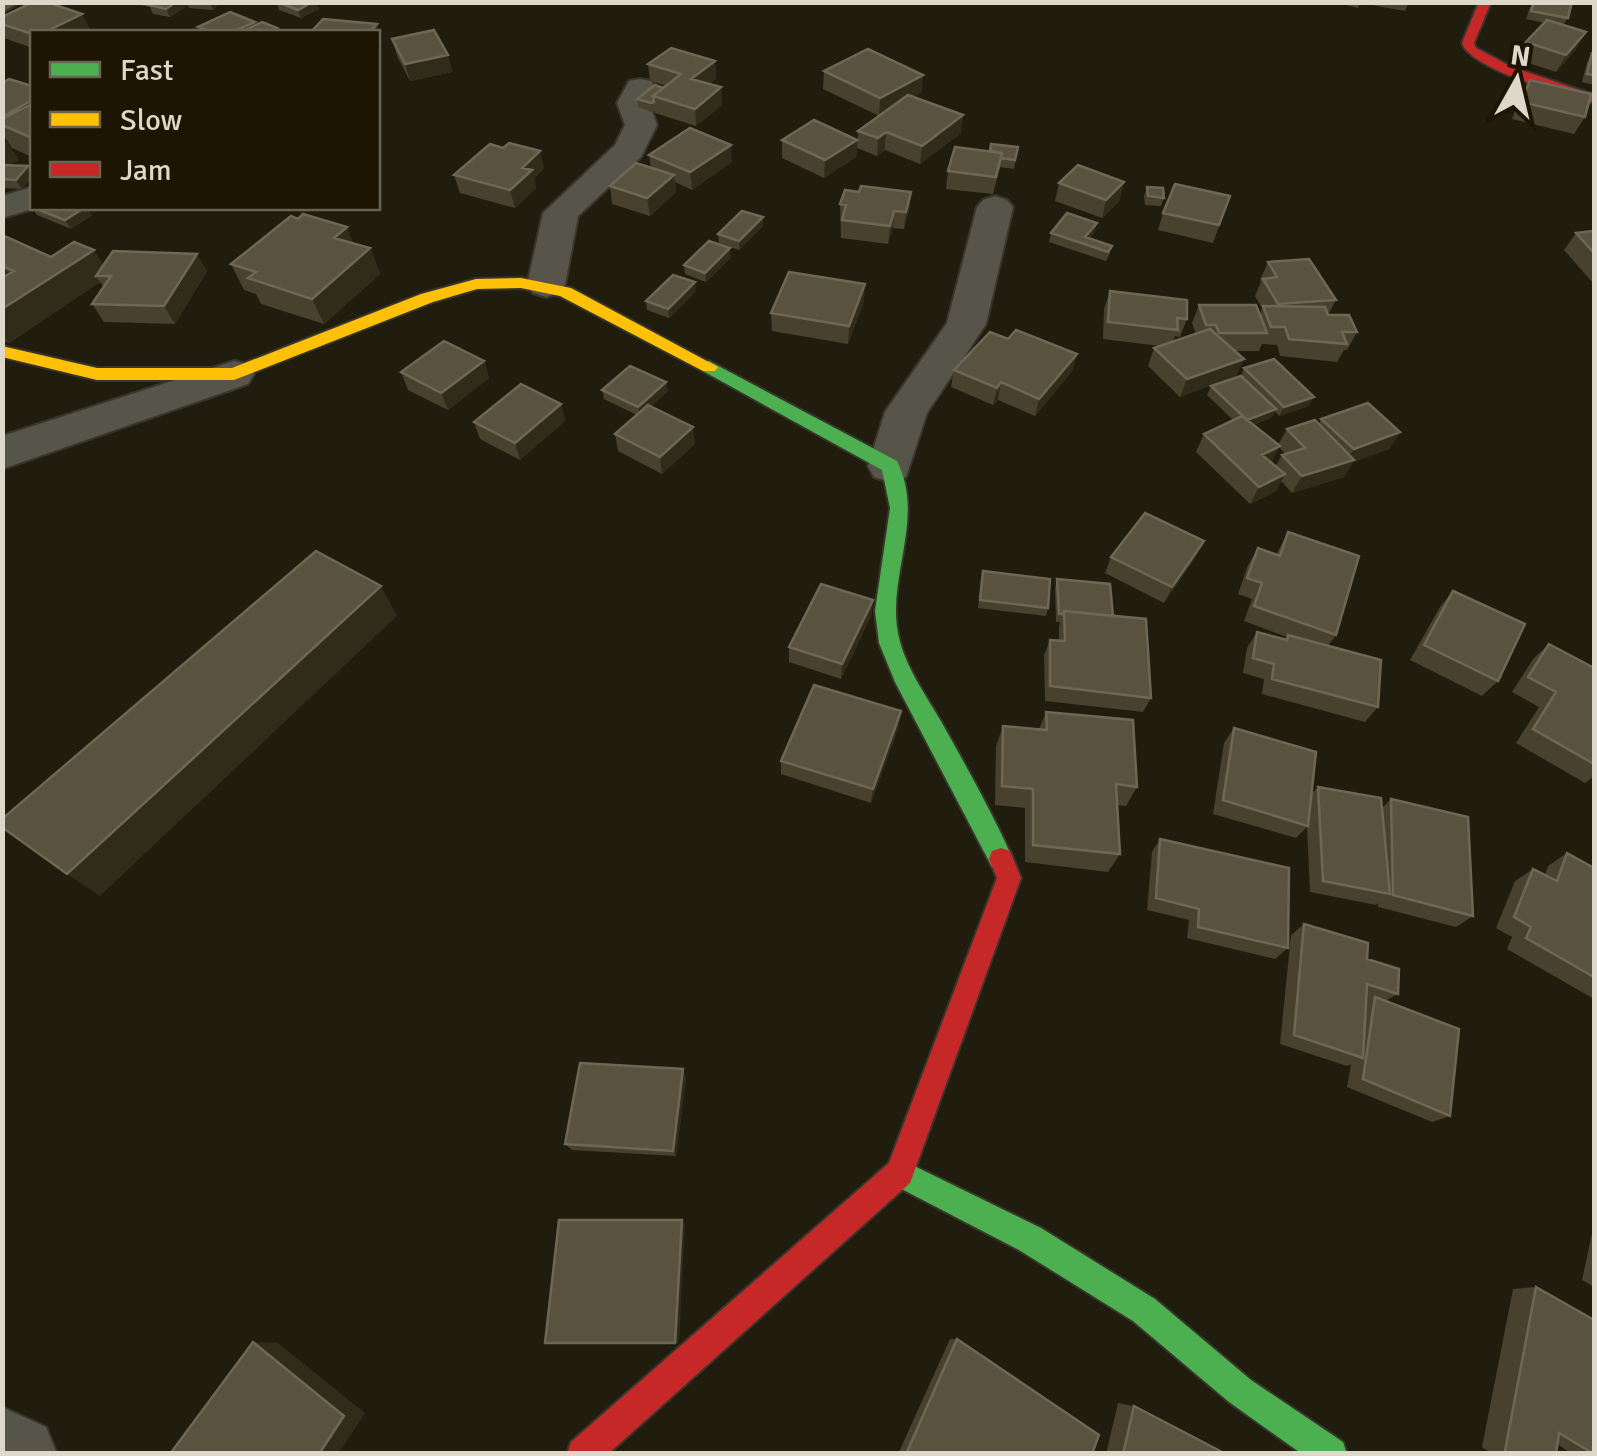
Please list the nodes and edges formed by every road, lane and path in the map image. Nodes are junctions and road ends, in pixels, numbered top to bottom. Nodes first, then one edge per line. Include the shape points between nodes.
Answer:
1 (1486, 2) edge
2 (640, 88) dead end
3 (1594, 99) edge
4 (30, 197) edge
5 (995, 207) dead end
6 (2, 208) edge
7 (546, 286) junction
8 (2, 351) edge
9 (234, 374) junction
10 (2, 454) edge
11 (890, 466) junction
12 (900, 1173) junction
13 (2, 1445) edge
14 (19, 1454) edge
15 (583, 1454) edge
16 (1331, 1454) edge

1 - 3 street via 1470,50 1507,70
2 - 7 street via 632,104 641,125 630,150 561,213
4 - 6 street
5 - 11 street via 966,324 906,412
7 - 9 street via 476,284
7 - 11 street
8 - 9 street via 97,374
9 - 10 street
11 - 12 street via 901,490 901,516 887,632 906,682 987,825 1009,878
12 - 15 street
12 - 16 street via 1030,1239 1144,1310
13 - 14 street

